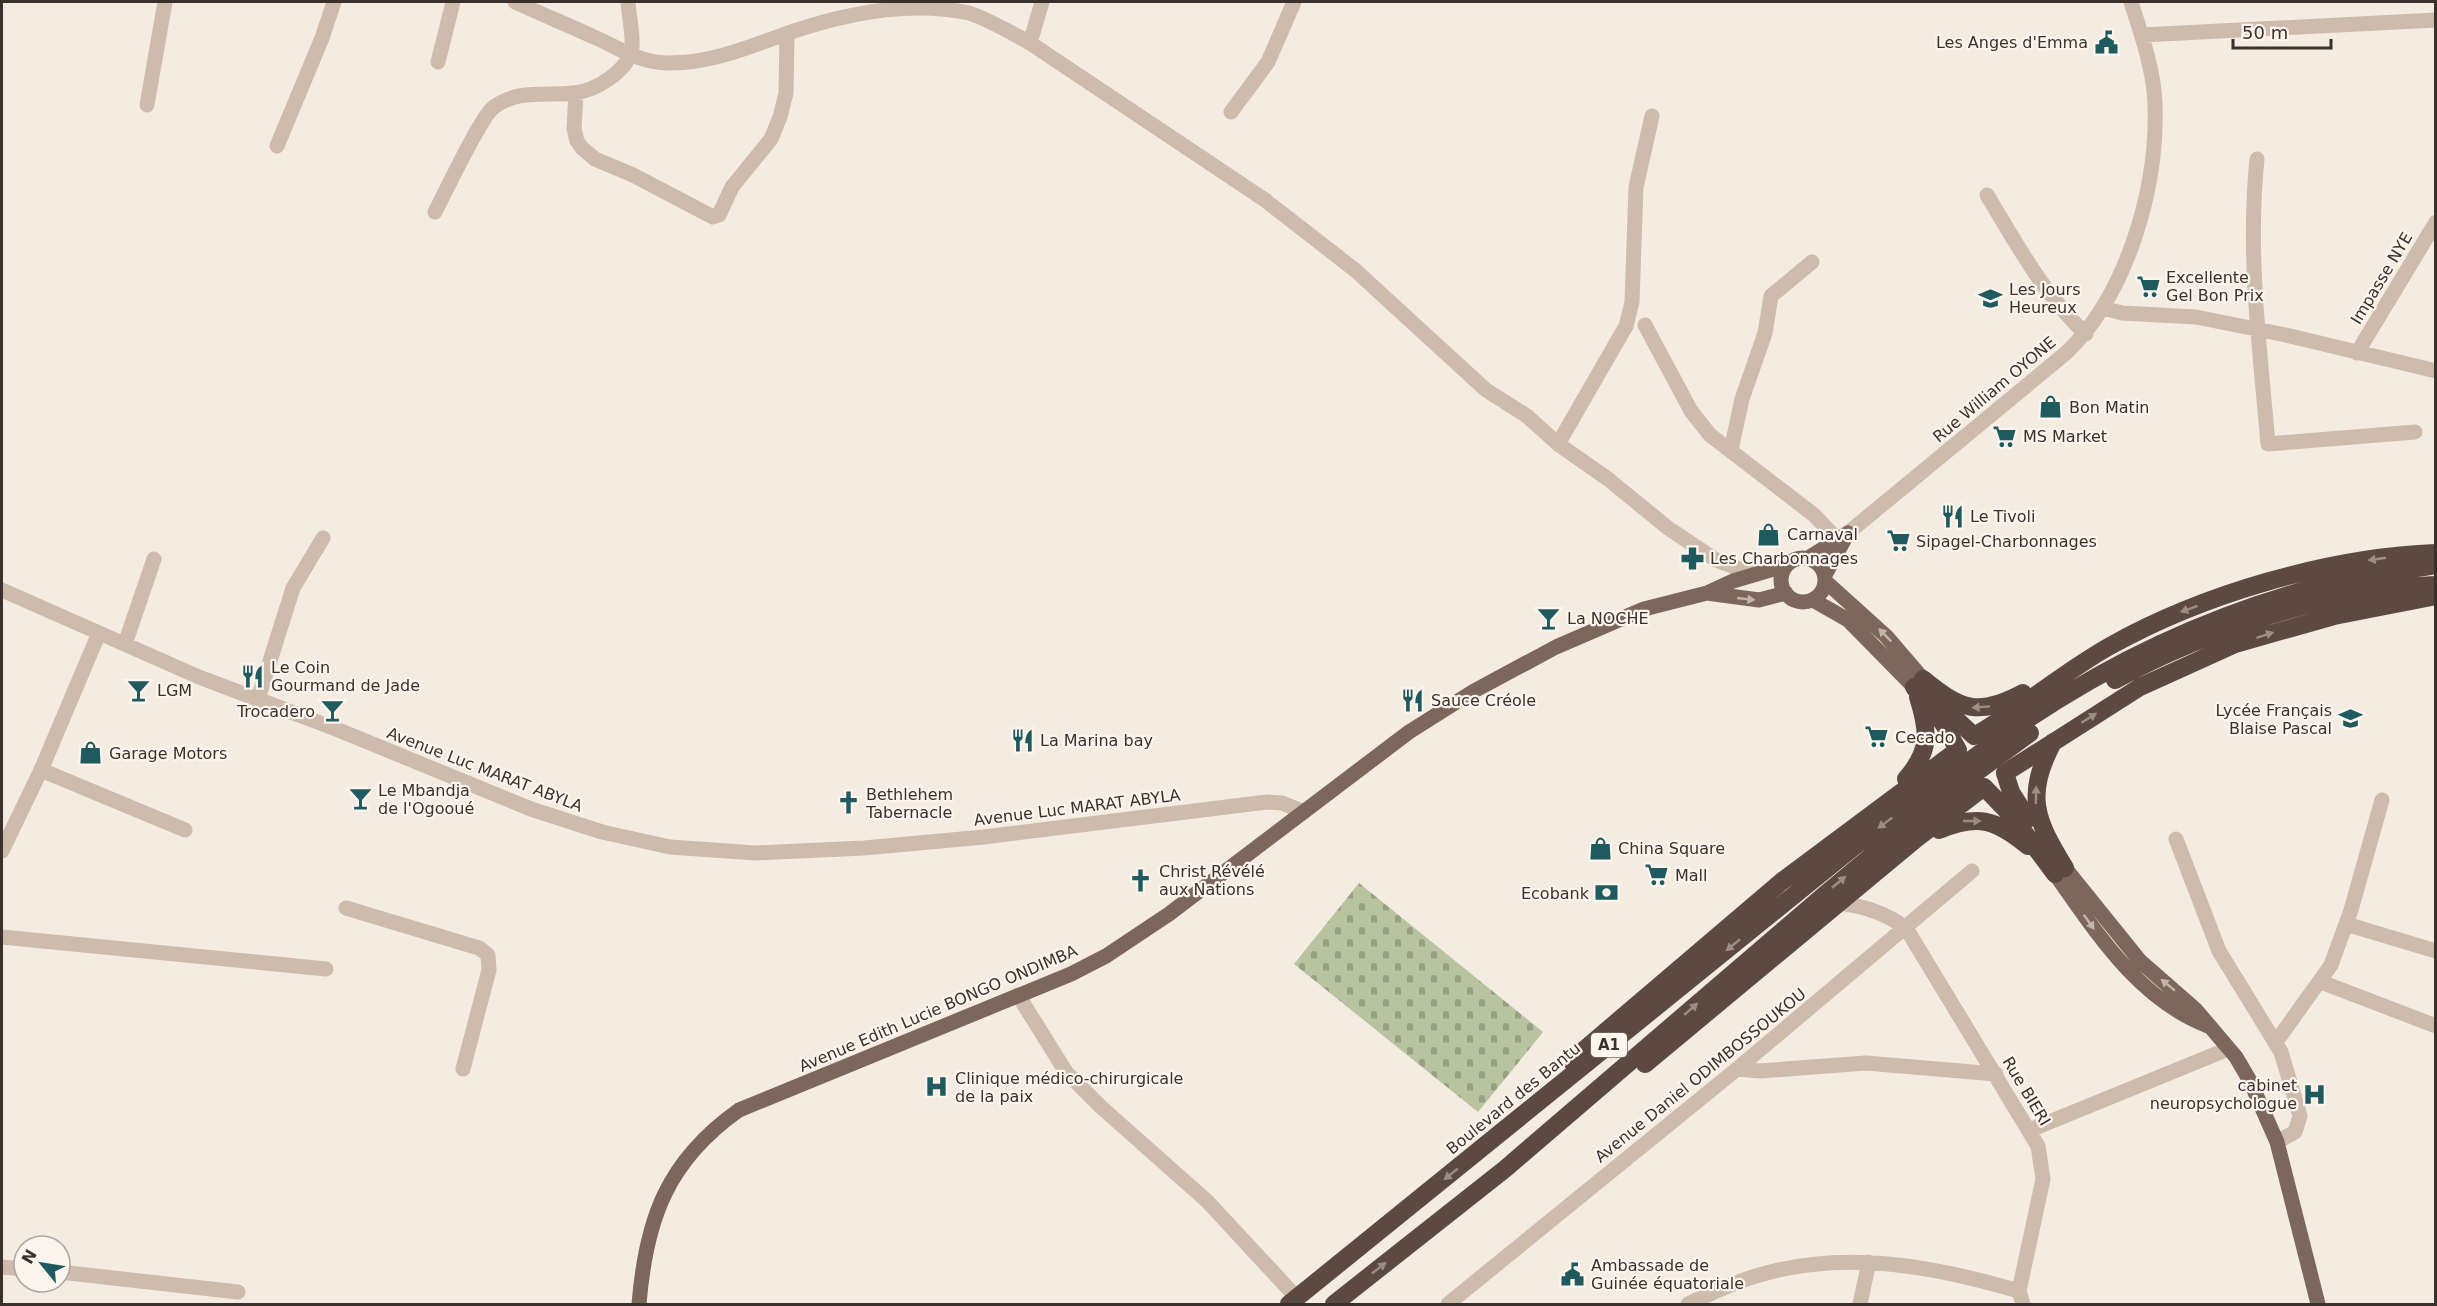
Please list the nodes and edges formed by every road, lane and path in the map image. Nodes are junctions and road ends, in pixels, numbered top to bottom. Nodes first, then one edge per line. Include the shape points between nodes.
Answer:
1 (165, 2) edge
2 (334, 2) edge
3 (453, 2) edge
4 (515, 2) edge
5 (628, 2) edge
6 (1042, 2) edge
7 (1294, 2) edge
8 (2131, 2) edge
9 (937, 4) edge
10 (862, 7) edge
11 (2436, 20) edge
12 (787, 34) junction
13 (2142, 35) junction
14 (1030, 43) junction
15 (630, 56) junction
16 (438, 62) dead end
17 (576, 93) junction
18 (147, 105) dead end
19 (1230, 112) dead end
20 (1652, 116) dead end
21 (278, 146) dead end
22 (2257, 159) dead end
23 (1987, 195) dead end
24 (435, 212) dead end
25 (2436, 222) edge
26 (1812, 262) dead end
27 (2103, 308) junction
28 (1645, 326) dead end
29 (2258, 329) junction
30 (2086, 334) junction
31 (2357, 353) junction
32 (2436, 371) edge
33 (2415, 432) dead end
34 (1558, 444) junction
35 (1731, 450) junction
36 (1842, 536) junction
37 (323, 538) dead end
38 (2436, 553) edge
39 (1808, 558) junction
40 (154, 559) dead end
41 (1787, 565) junction
42 (2436, 565) edge
43 (1753, 574) junction
44 (1825, 578) junction
45 (2436, 585) edge
46 (2, 590) edge
47 (1707, 593) junction
48 (1786, 593) junction
49 (2436, 596) edge
50 (1813, 600) junction
51 (99, 633) junction
52 (124, 644) junction
53 (2073, 669) junction
54 (1919, 683) junction
55 (258, 699) junction
56 (2026, 728) junction
57 (1974, 736) junction
58 (2054, 741) junction
59 (1958, 750) junction
60 (41, 770) junction
61 (2005, 773) junction
62 (1984, 787) junction
63 (1936, 794) junction
64 (2382, 800) dead end
65 (1883, 804) junction
66 (1304, 812) junction
67 (185, 830) dead end
68 (1917, 838) junction
69 (2176, 839) dead end
70 (2, 851) edge
71 (1972, 871) dead end
72 (2060, 871) junction
73 (1841, 903) junction
74 (346, 908) dead end
75 (2346, 924) junction
76 (1906, 928) junction
77 (2, 937) edge
78 (2436, 951) edge
79 (326, 969) dead end
80 (2320, 982) junction
81 (1018, 995) junction
82 (2436, 1026) edge
83 (2276, 1042) junction
84 (2229, 1049) junction
85 (463, 1069) dead end
86 (1737, 1069) junction
87 (1996, 1074) junction
88 (2030, 1130) junction
89 (2277, 1142) junction
90 (1485, 1146) junction
91 (1505, 1169) junction
92 (1869, 1262) junction
93 (72, 1273) edge
94 (238, 1292) dead end
95 (2021, 1298) edge
96 (1293, 1301) edge
97 (1694, 1303) edge
98 (639, 1305) edge
99 (1334, 1305) edge
100 (1448, 1305) edge
101 (1860, 1305) edge
102 (2318, 1305) edge

1 - 18 street
2 - 21 street
3 - 16 street
4 - 15 street
5 - 15 street
6 - 14 street
7 - 19 street via 1268,62
8 - 13 street, Rue William OYONE
9 - 10 street
9 - 14 street via 969,14
10 - 12 street
11 - 13 street
12 - 15 street via 698,61 665,63
12 - 17 street via 786,93 780,117 771,139 732,187 719,215 713,217 595,159 582,148 574,129
13 - 27 street, Rue William OYONE via 2155,103 2151,172 2136,230
14 - 34 street via 1265,200 1355,270 1486,390 1527,416
15 - 17 street via 615,75
17 - 24 street via 515,96 490,110
20 - 34 street via 1636,187 1626,326
22 - 29 street via 2251,219
23 - 30 street via 2044,287 2062,312
25 - 31 street, Impasse NYE
26 - 35 street via 1771,296 1765,333 1742,399
27 - 29 street via 2122,313 2196,317
27 - 30 street, Rue William OYONE
28 - 35 street via 1691,411 1710,435
29 - 31 street
29 - 33 street via 2268,444
30 - 36 street, Rue William OYONE
31 - 32 street
34 - 43 street via 1716,560
35 - 36 street
36 - 39 main road
36 - 44 main road
37 - 55 street via 293,588
38 -> 53 highway via 2370,560 2230,595 2149,627
39 - 41 main road
39 - 44 main road via 1819,564
40 - 52 street
41 - 43 main road
41 - 48 main road via 1782,575
42 - 56 highway via 2337,583 2245,608 2138,653 2091,678
43 - 47 main road
44 - 50 main road via 1821,592
54 -> 44 main road via 1886,636
45 - 56 highway via 2370,592 2219,633 2133,670
46 - 51 street, Avenue Luc MARAT ABYLA
47 -> 48 main road via 1759,600
47 - 66 main road, Avenue Edith Lucie BONGO ONDIMBA via 1644,609 1527,662 1409,732
48 - 50 main road via 1798,601
58 -> 49 highway via 2140,687 2235,644 2334,615
50 - 54 main road via 1848,620
51 - 52 street, Avenue Luc MARAT ABYLA
51 - 60 street
52 - 55 street, Avenue Luc MARAT ABYLA
53 -> 54 highway via 2059,672 2011,699 1982,708 1954,703
53 - 57 highway
54 - 57 highway
54 - 59 highway
54 - 65 highway via 1926,724 1924,754
55 - 66 street, Avenue Luc MARAT ABYLA via 531,809 602,832 669,847 786,853 984,837 1267,802
56 - 63 highway, bridge
57 - 59 highway
57 - 61 highway via 1989,736 2001,744 2007,758
58 - 61 highway
72 -> 58 highway via 2036,806 2036,782
59 - 62 highway via 1956,764 1960,776 1971,785
59 - 65 highway
60 - 67 street
60 - 70 street
61 - 62 highway via 2000,780
61 - 72 highway via 2017,802
62 - 68 highway
62 - 72 highway
63 -> 90 highway, Boulevard des Bantu / A1 via 1856,845
91 -> 63 highway, A1
64 - 75 street
65 - 90 highway via 1781,882 1654,989 1514,1113
66 - 81 main road, Avenue Edith Lucie BONGO ONDIMBA via 1137,936 1071,974
68 -> 72 highway via 1960,821 1993,823
68 - 73 highway
69 - 83 street via 2219,951
71 - 76 street, Avenue Daniel ODIMBOSSOUKOU
72 - 84 main road via 2120,963 2167,1004 2208,1026
73 - 76 street via 1888,915
73 - 91 highway via 1543,1147
74 - 85 street via 479,948 488,955 489,970
75 - 78 street
75 - 80 street via 2331,965
76 - 86 street, Avenue Daniel ODIMBOSSOUKOU
76 - 87 street, Rue BIERI
77 - 79 street
80 - 82 street
80 - 83 street
81 - 96 street via 1066,1072 1207,1201
81 - 98 main road, Avenue Edith Lucie BONGO ONDIMBA via 739,1110 710,1131 666,1189 645,1256
83 - 89 street via 2300,1116 2295,1132
84 - 88 street
84 - 89 main road via 2257,1092
86 - 87 street via 1760,1071 1866,1063
86 - 100 street, Avenue Daniel ODIMBOSSOUKOU
87 - 88 street, Rue BIERI
88 - 95 street, Rue BIERI via 2041,1158 2043,1179
89 - 102 main road
90 -> 96 highway, Boulevard des Bantu / A1
99 -> 91 highway, A1
92 - 95 street via 1929,1268
92 - 97 street via 1775,1272 1737,1282
92 - 101 street
93 - 94 street

